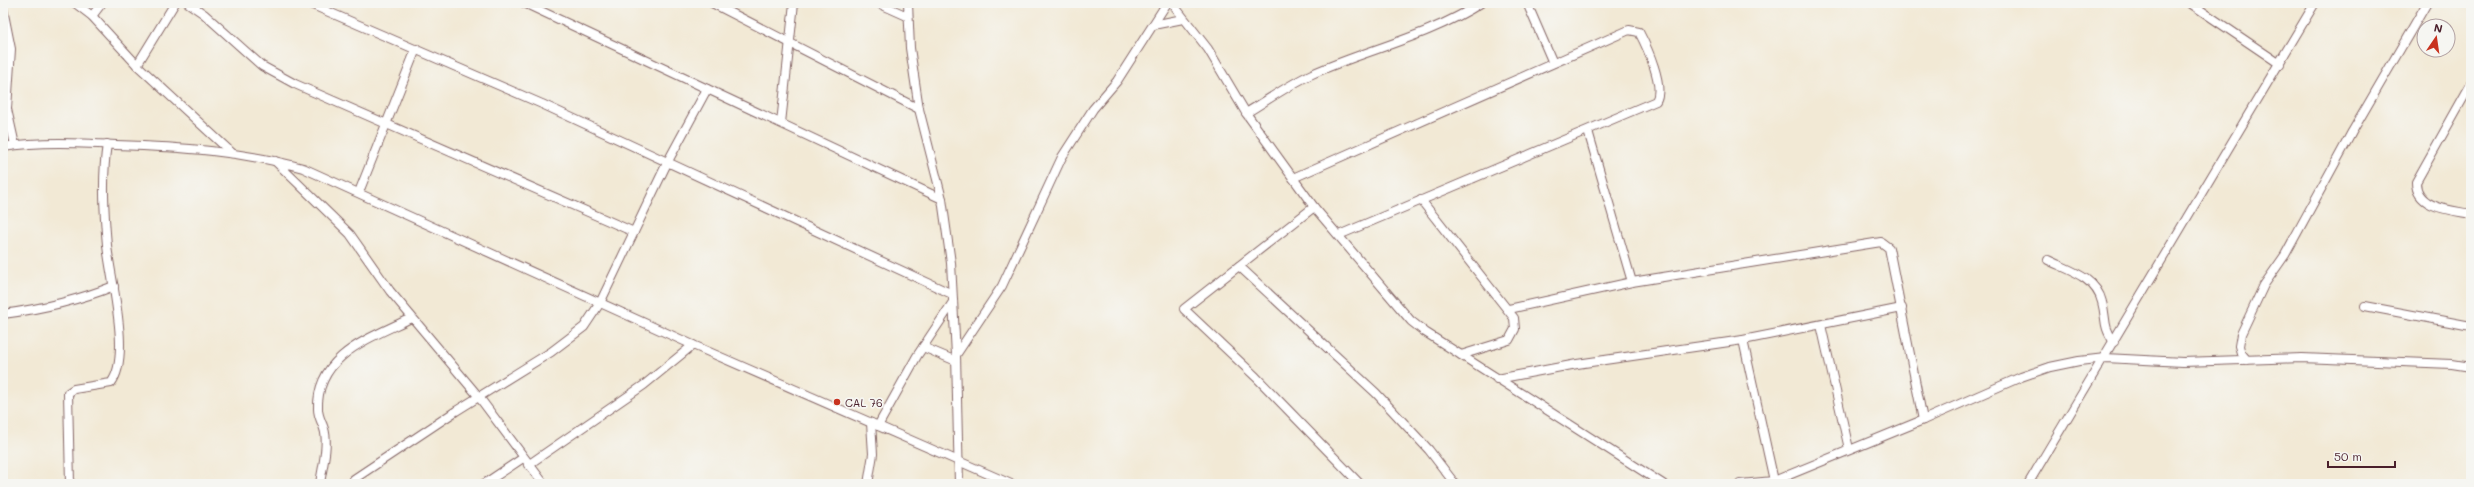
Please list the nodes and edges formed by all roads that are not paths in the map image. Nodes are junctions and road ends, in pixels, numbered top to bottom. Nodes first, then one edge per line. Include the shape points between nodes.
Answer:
1 (75, 3) edge
2 (102, 3) edge
3 (175, 3) edge
4 (188, 3) edge
5 (308, 3) edge
6 (524, 3) edge
7 (712, 3) edge
8 (794, 3) edge
9 (878, 3) edge
10 (908, 3) edge
11 (1167, 3) edge
12 (1172, 3) edge
13 (1480, 3) edge
14 (1527, 3) edge
15 (2190, 3) edge
16 (2315, 3) edge
17 (2427, 3) edge
18 (3, 9) edge
19 (92, 16) junction
20 (907, 16) junction
21 (1183, 19) junction
22 (1153, 25) junction
23 (789, 40) junction
24 (416, 49) junction
25 (1553, 63) junction
26 (2280, 64) junction
27 (137, 65) junction
28 (5, 81) edge
29 (2471, 84) edge
30 (707, 89) junction
31 (919, 109) junction
32 (1246, 113) junction
33 (781, 123) junction
34 (385, 124) junction
35 (1588, 131) junction
36 (107, 144) junction
37 (15, 145) junction
38 (3, 147) edge
39 (232, 153) junction
40 (275, 160) junction
41 (667, 164) junction
42 (1293, 178) junction
43 (359, 192) junction
44 (942, 199) junction
45 (1421, 200) junction
46 (1314, 207) junction
47 (2471, 214) edge
48 (634, 232) junction
49 (1339, 235) junction
50 (2048, 260) dead end
51 (1239, 266) junction
52 (1632, 282) junction
53 (114, 286) junction
54 (953, 298) junction
55 (600, 303) junction
56 (2365, 306) dead end
57 (1902, 308) junction
58 (1509, 309) junction
59 (3, 314) edge
60 (412, 318) junction
61 (1821, 325) junction
62 (2471, 326) edge
63 (1743, 340) junction
64 (2114, 342) junction
65 (694, 345) junction
66 (923, 347) junction
67 (1461, 355) junction
68 (956, 358) junction
69 (2105, 358) junction
70 (2247, 360) junction
71 (2471, 368) edge
72 (1497, 379) junction
73 (479, 397) junction
74 (1923, 420) junction
75 (874, 425) junction
76 (1849, 449) junction
77 (525, 461) junction
78 (957, 461) junction
79 (354, 479) dead end
80 (1774, 481) junction
81 (70, 484) edge
82 (320, 484) edge
83 (484, 484) edge
84 (544, 484) edge
85 (868, 484) edge
86 (959, 484) edge
87 (1011, 484) edge
88 (1360, 484) edge
89 (1455, 484) edge
90 (1663, 484) edge
91 (1742, 484) edge
92 (2028, 484) edge

1 - 19 street
2 - 19 street
3 - 27 street
4 - 34 street via 262,66 295,84
5 - 24 street
6 - 30 street
7 - 23 street
8 - 23 street
9 - 20 street
10 - 20 street
11 - 22 street
12 - 21 street
13 - 32 street via 1413,37 1312,74
14 - 25 street
15 - 26 street
16 - 26 street
17 - 70 street via 2352,132 2285,255 2264,285 2241,334 2239,346
18 - 28 street via 11,49
19 - 27 street
20 - 31 street
21 - 22 street
21 - 32 street via 1208,50
22 - 68 street via 1117,81 1093,109 1062,157 1002,286
23 - 31 street
23 - 33 street
24 - 34 street
24 - 41 street via 542,104
25 - 35 street via 1629,30 1639,32 1654,68 1658,98 1656,102
25 - 42 street
26 - 64 street
27 - 39 street
28 - 37 street via 7,109
29 - 47 street via 2416,182 2416,190 2421,199 2428,204
30 - 33 street
30 - 41 street
31 - 44 street
32 - 42 street
33 - 44 street
34 - 43 street
34 - 48 street
35 - 45 street
35 - 52 street
36 - 37 street via 41,142
36 - 39 street
36 - 53 street via 102,171 107,246
37 - 38 street
39 - 40 street
40 - 43 street via 303,168
40 - 60 street via 350,234
41 - 48 street
41 - 54 street
42 - 46 street
43 - 55 street
44 - 54 street
45 - 49 street
45 - 58 street
46 - 49 street
46 - 51 street
48 - 55 street
49 - 67 street via 1411,321
50 - 64 street via 2094,285 2102,302 2104,328
51 - 88 street via 1184,309 1256,377
51 - 89 street via 1376,393 1429,450
52 - 57 street via 1875,241 1889,248
52 - 58 street
53 - 59 street via 29,311
53 - 81 street via 118,322 118,371 111,383 74,389 68,393
54 - 66 street
54 - 68 street
55 - 65 street
55 - 73 street via 578,331 545,356
56 - 62 street
57 - 61 street
57 - 74 street
58 - 67 street via 1514,318 1515,329 1509,340
60 - 73 street
60 - 82 street via 345,353 334,362 326,375 318,411 325,436
61 - 63 street
61 - 76 street
63 - 72 street via 1577,364
63 - 80 street
64 - 69 street
65 - 75 street
65 - 77 street via 644,385
66 - 68 street
66 - 75 street
67 - 72 street
68 - 78 street
69 - 70 street via 2183,362
69 - 74 street via 2050,367
69 - 92 street
70 - 71 street via 2302,358 2452,364
72 - 90 street
73 - 77 street
73 - 79 street
74 - 76 street
75 - 78 street
75 - 85 street
76 - 80 street
77 - 83 street
77 - 84 street
78 - 86 street
78 - 87 street
80 - 91 street

